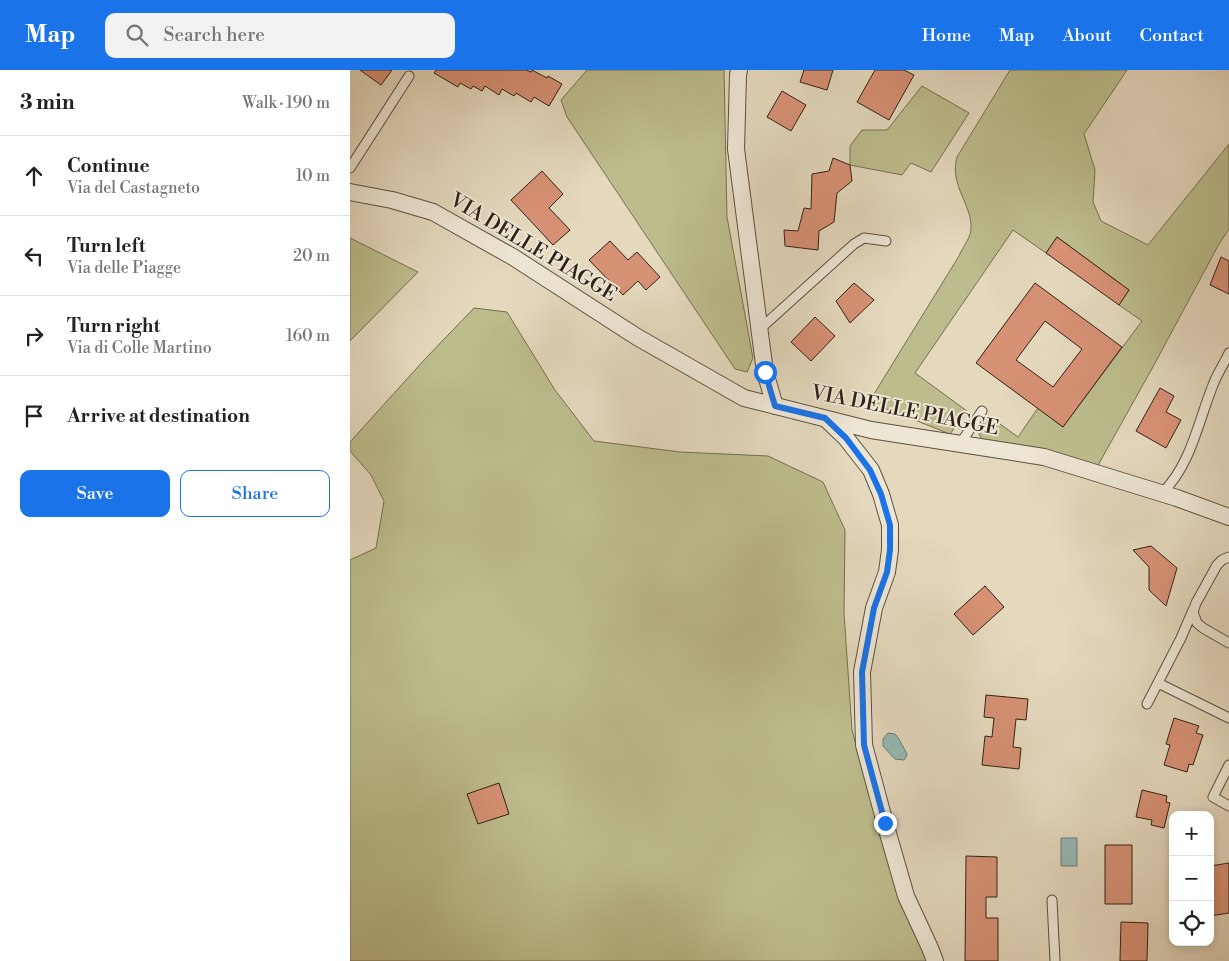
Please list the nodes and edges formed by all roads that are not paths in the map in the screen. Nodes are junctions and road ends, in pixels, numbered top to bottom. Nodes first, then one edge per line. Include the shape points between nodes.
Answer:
1 (739, 70) edge
2 (409, 76) dead end
3 (350, 168) edge
4 (350, 192) edge
5 (886, 241) dead end
6 (760, 329) junction
7 (1229, 353) edge
8 (775, 406) junction
9 (982, 411) dead end
10 (825, 418) junction
11 (960, 444) junction
12 (1162, 494) junction
13 (1229, 517) edge
14 (1229, 557) edge
15 (1196, 603) junction
16 (1229, 643) edge
17 (1158, 683) junction
18 (1147, 704) dead end
19 (1229, 718) edge
20 (1229, 765) edge
21 (1229, 806) edge
22 (1052, 900) dead end
23 (935, 961) edge
24 (1055, 961) edge

1 - 6 street via 736,149
2 - 3 lane
4 - 8 street, VIA DELLE PIAGGE via 433,212 513,257 637,337 744,398
5 - 6 lane via 864,238 854,244
6 - 8 street via 765,372
7 - 12 lane via 1183,466
8 - 10 street, VIA DELLE PIAGGE
9 - 11 lane
10 - 11 street, VIA DELLE PIAGGE via 871,430
10 - 23 street via 846,438 870,470 890,525 887,572 874,608 862,672 864,745 906,896
11 - 12 street, VIA DELLE PIAGGE via 1044,457
12 - 13 street, VIA DELLE PIAGGE
14 - 15 lane via 1217,565
15 - 16 lane via 1193,612 1197,623
15 - 17 lane
17 - 18 lane
17 - 19 lane
20 - 21 lane via 1213,797
22 - 24 lane

